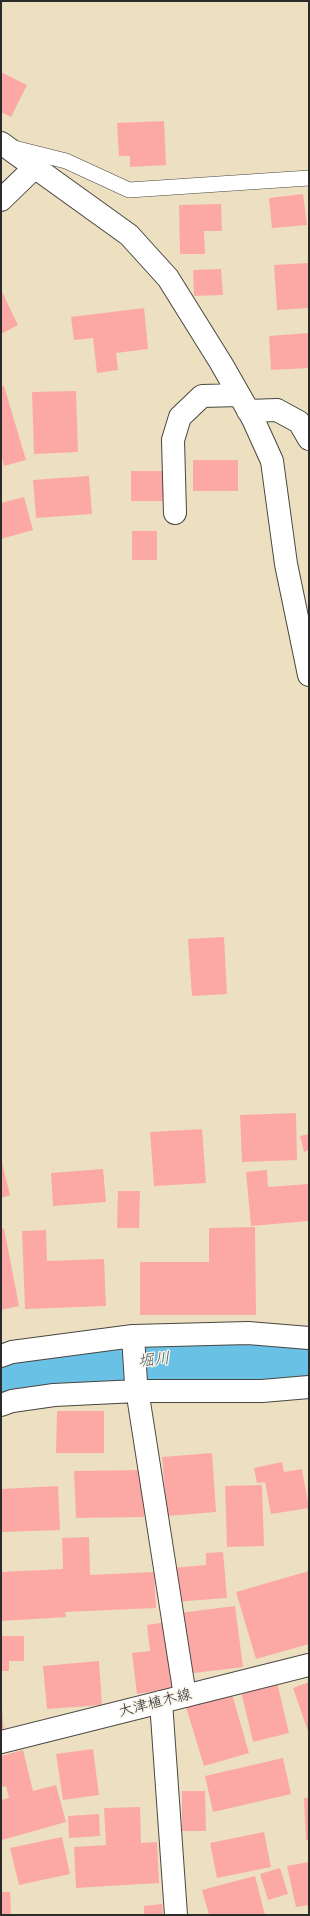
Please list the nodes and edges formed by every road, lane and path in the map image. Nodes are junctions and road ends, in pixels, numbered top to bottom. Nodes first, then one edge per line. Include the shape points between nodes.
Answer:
1 (2, 145) edge
2 (35, 167) junction
3 (309, 178) edge
4 (1, 200) edge
5 (244, 403) junction
6 (309, 439) edge
7 (175, 513) dead end
8 (309, 675) edge
9 (309, 1338) edge
10 (133, 1342) junction
11 (1, 1356) edge
12 (137, 1387) junction
13 (309, 1388) edge
14 (1, 1405) edge
15 (309, 1665) edge
16 (185, 1696) junction
17 (161, 1702) junction
18 (1, 1742) edge
19 (176, 1915) edge

1 - 2 street
1 - 3 lane via 66,161 129,190
2 - 4 street
2 - 5 street via 129,236 168,278
5 - 6 street via 277,410 299,422
5 - 7 street via 202,396 180,417 173,440
5 - 8 street via 272,460 286,564
9 - 10 street via 248,1333
10 - 11 street via 12,1352
10 - 12 street
12 - 13 street via 262,1391
12 - 14 street via 54,1395
12 - 16 street
15 - 16 street, 大津植木線
16 - 17 street, 大津植木線
17 - 18 street, 大津植木線
17 - 19 street

